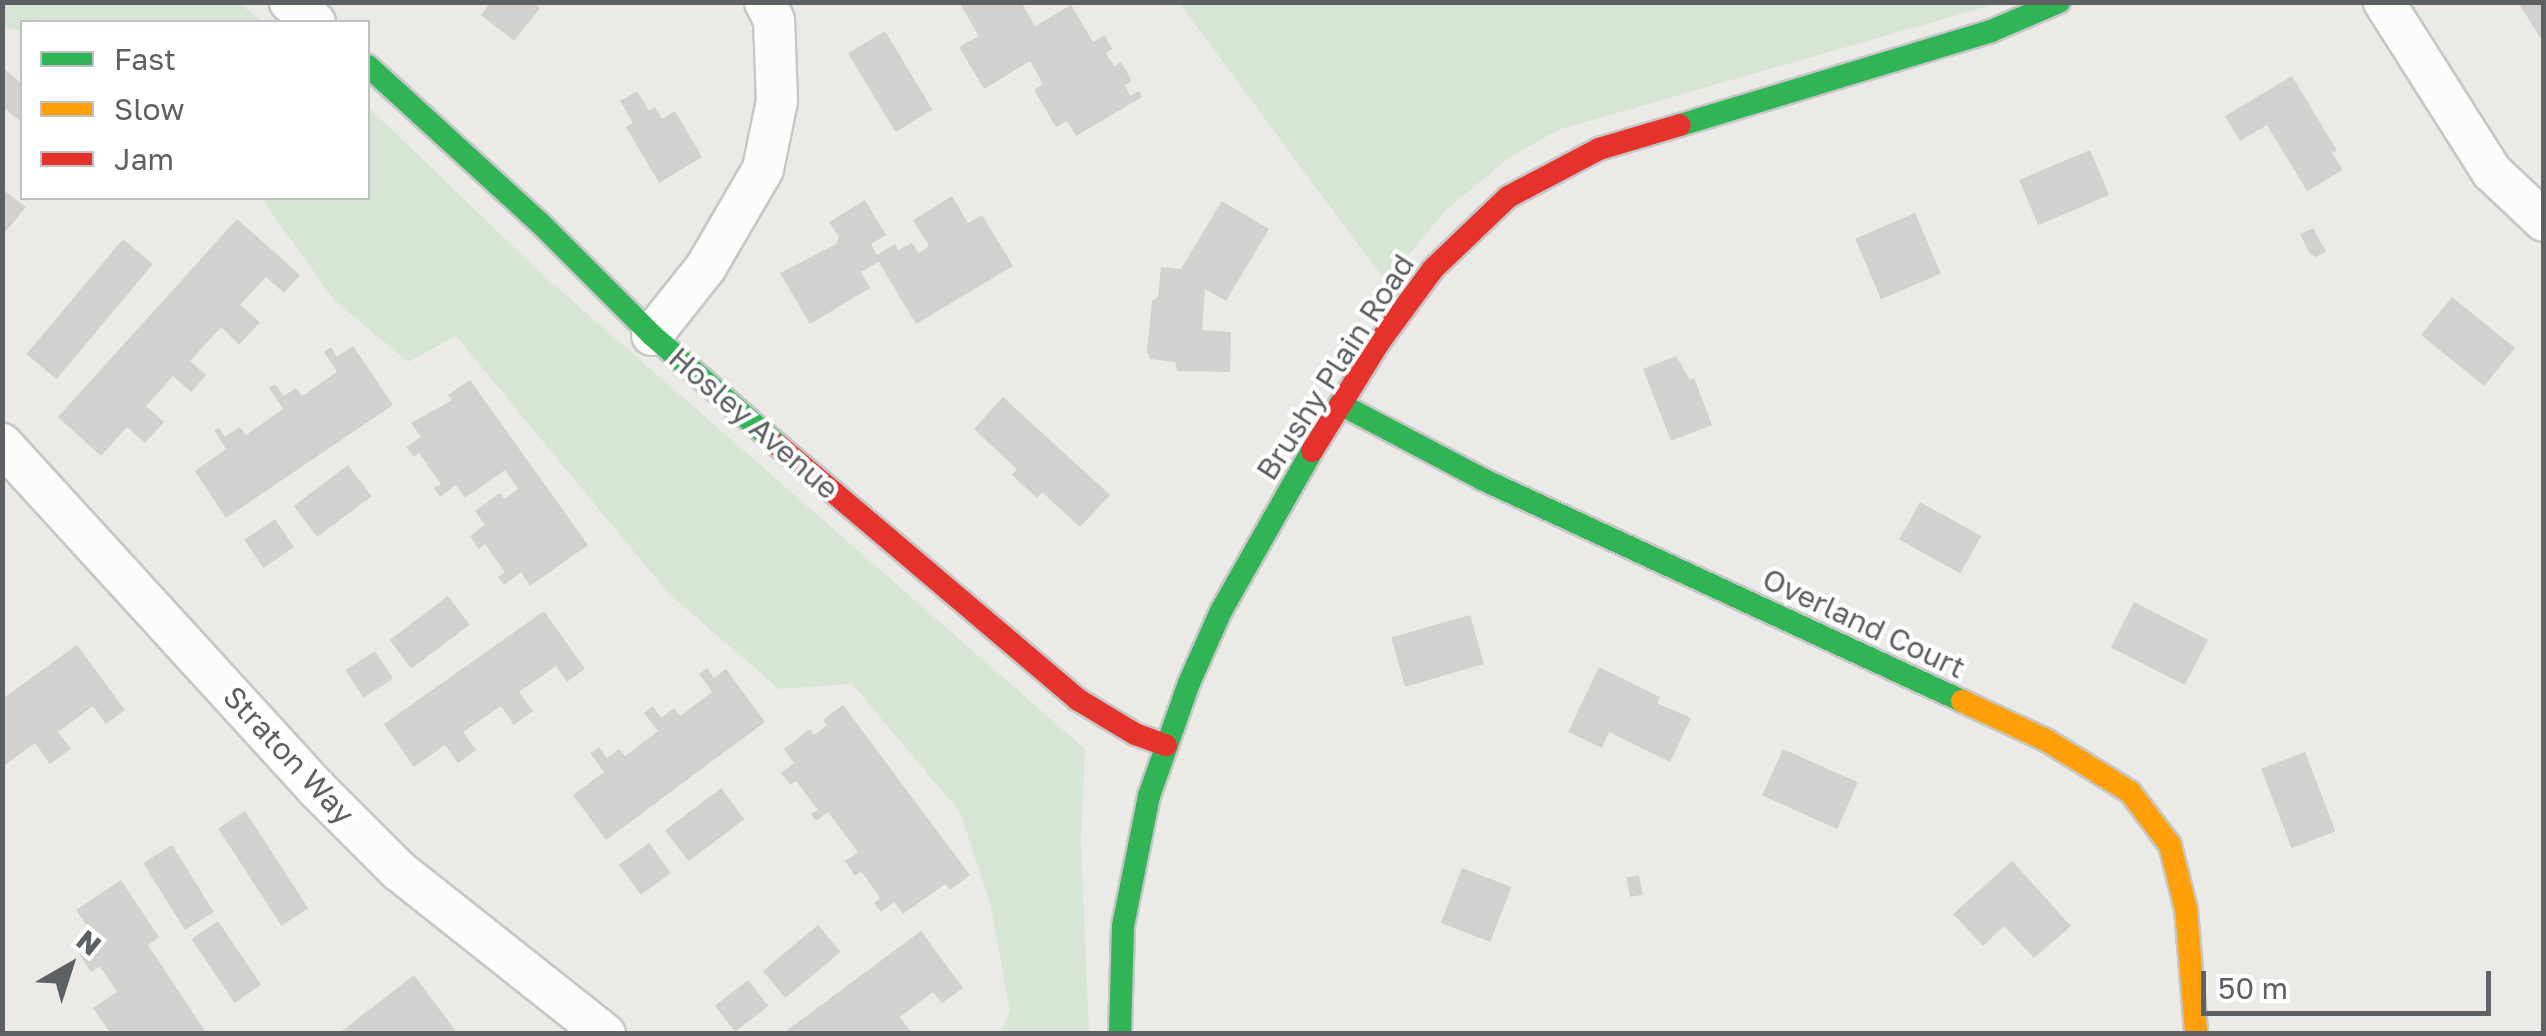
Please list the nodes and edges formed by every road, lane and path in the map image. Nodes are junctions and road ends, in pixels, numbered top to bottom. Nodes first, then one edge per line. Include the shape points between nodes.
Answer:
1 (290, 2) edge
2 (765, 2) edge
3 (2059, 2) edge
4 (2384, 2) edge
5 (312, 20) edge
6 (370, 68) edge
7 (2544, 220) edge
8 (652, 335) junction
9 (1340, 404) junction
10 (2, 444) edge
11 (1166, 745) junction
12 (2196, 1032) edge
13 (605, 1034) edge
14 (1120, 1034) edge

1 - 5 street
2 - 8 street via 774,20 777,101 763,169 706,266
3 - 9 street, Brushy Plain Road via 1991,32 1599,149 1532,182 1477,223 1433,269
4 - 7 street via 2492,172
6 - 8 street, Hosley Avenue
8 - 11 street, Hosley Avenue via 1077,699
9 - 11 street, Brushy Plain Road via 1222,611
9 - 12 street, Overland Court via 1482,479 2046,740 2130,792 2170,845 2186,908
10 - 13 street, Straton Way via 398,870
11 - 14 street, Brushy Plain Road via 1134,854 1123,926

